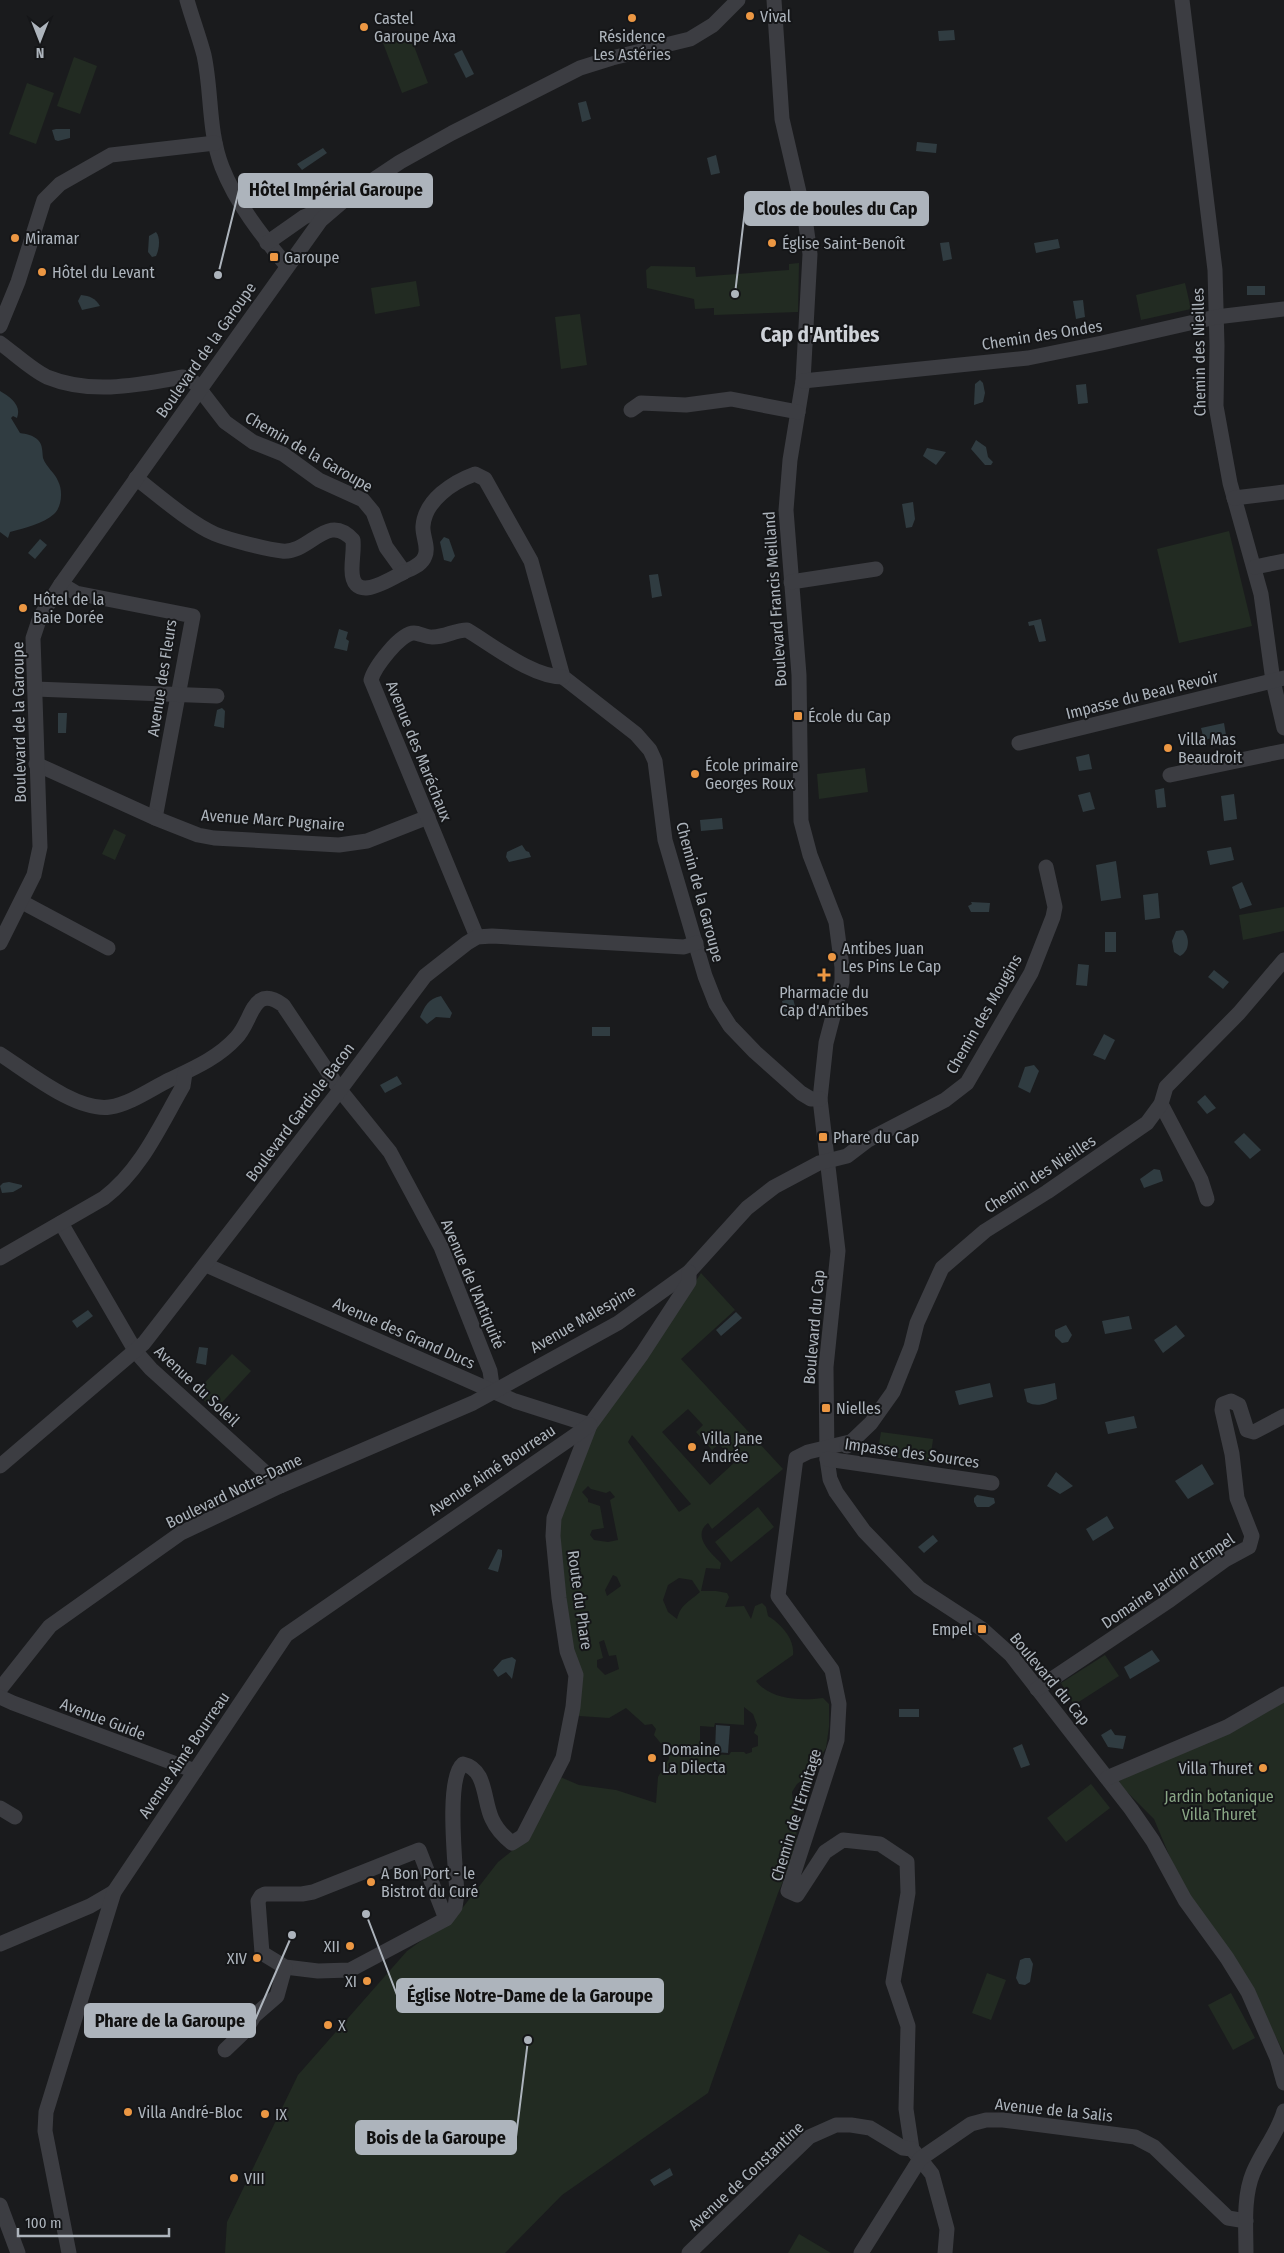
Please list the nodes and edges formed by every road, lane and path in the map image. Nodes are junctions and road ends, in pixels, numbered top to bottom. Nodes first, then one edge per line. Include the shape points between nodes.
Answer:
1 (187, 0) edge
2 (738, 0) edge
3 (760, 0) edge
4 (1182, 0) edge
5 (774, 6) edge
6 (215, 142) junction
7 (325, 215) junction
8 (267, 243) junction
9 (287, 266) junction
10 (1284, 309) edge
11 (1216, 317) junction
12 (0, 326) edge
13 (0, 343) edge
14 (803, 381) junction
15 (200, 391) junction
16 (630, 410) dead end
17 (798, 412) junction
18 (136, 478) junction
19 (1284, 492) edge
20 (1234, 498) junction
21 (1284, 561) edge
22 (1255, 567) junction
23 (876, 569) dead end
24 (404, 572) junction
25 (791, 582) junction
26 (61, 584) junction
27 (563, 677) junction
28 (1278, 679) edge
29 (35, 689) junction
30 (179, 694) junction
31 (217, 696) dead end
32 (1284, 728) edge
33 (1020, 743) dead end
34 (1284, 751) edge
35 (36, 764) junction
36 (1170, 775) dead end
37 (428, 817) junction
38 (155, 818) junction
39 (1046, 866) dead end
40 (22, 902) junction
41 (477, 937) junction
42 (0, 943) edge
43 (696, 944) junction
44 (108, 948) dead end
45 (1284, 960) edge
46 (0, 1054) edge
47 (186, 1073) junction
48 (340, 1090) junction
49 (820, 1099) junction
50 (1161, 1104) junction
51 (827, 1162) junction
52 (1207, 1199) dead end
53 (61, 1222) junction
54 (0, 1258) edge
55 (206, 1265) junction
56 (689, 1272) junction
57 (136, 1352) junction
58 (494, 1392) junction
59 (1284, 1416) edge
60 (590, 1425) junction
61 (827, 1453) junction
62 (0, 1466) edge
63 (992, 1483) dead end
64 (280, 1486) junction
65 (0, 1689) edge
66 (1037, 1689) junction
67 (1284, 1694) edge
68 (0, 1697) edge
69 (195, 1771) junction
70 (1107, 1778) junction
71 (0, 1808) edge
72 (15, 1817) dead end
73 (114, 1892) junction
74 (446, 1919) junction
75 (0, 1944) edge
76 (285, 1967) junction
77 (226, 2050) dead end
78 (1284, 2083) edge
79 (1284, 2112) edge
80 (916, 2154) junction
81 (0, 2205) edge
82 (1246, 2221) junction
83 (18, 2253) edge
84 (69, 2253) edge
85 (689, 2253) edge
86 (861, 2253) edge
87 (945, 2253) edge
88 (1246, 2253) edge

1 - 6 street via 204,55
2 - 7 street, Boulevard de la Garoupe via 713,25 690,39 580,68 452,133 400,162
3 - 5 street
4 - 11 street, Chemin des Nieilles via 1214,260
5 - 14 street, Boulevard Francis Meilland via 782,120 809,244
6 - 8 street via 232,187
6 - 12 street via 111,155 60,184 44,200
7 - 8 street via 316,212 304,217
7 - 9 street, Boulevard de la Garoupe
8 - 9 street
9 - 15 street, Boulevard de la Garoupe
10 - 11 street, Chemin des Ondes
11 - 14 street, Chemin des Ondes via 1028,358
11 - 20 street, Chemin des Nieilles via 1216,406
13 - 15 street, Chemin de la Garoupe via 46,376 81,386 122,388 183,377 195,383
14 - 17 street, Boulevard Francis Meilland
15 - 18 street, Boulevard de la Garoupe
15 - 24 street, Chemin de la Garoupe via 225,422 253,442 283,454 319,480 363,500 373,512 386,546
16 - 17 street via 641,403 686,405 731,399
17 - 25 street, Boulevard Francis Meilland via 786,510
18 - 24 street via 216,535 283,551 295,550 326,532 346,532 353,540 352,579 357,586 367,589
18 - 26 street, Boulevard de la Garoupe
19 - 20 street
20 - 22 street, Chemin des Nieilles
21 - 22 street
22 - 28 street, Chemin des Nieilles
23 - 25 street
24 - 27 street via 422,563 426,555 423,526 432,502 463,478 475,474 484,479 531,560
25 - 49 street, Boulevard Francis Meilland via 799,675 801,821 810,855 836,922 842,966 842,982 826,1044
26 - 29 street, Boulevard de la Garoupe via 40,617 33,638
26 - 30 street, Avenue des Fleurs via 76,593 193,616
27 - 37 street, Avenue des Maréchaux via 550,677 467,630 432,638 414,633 403,636 373,671 371,680
27 - 43 street, Chemin de la Garoupe via 636,734 650,750 658,776 665,840
28 - 32 street, Chemin des Nieilles
28 - 33 street, Impasse du Beau Revoir
29 - 30 street
29 - 35 street, Boulevard de la Garoupe
30 - 31 street
30 - 38 street, Avenue des Fleurs
34 - 36 street
35 - 38 street, Avenue Marc Pugnaire
35 - 40 street, Boulevard de la Garoupe via 40,847 34,875
37 - 38 street, Avenue Marc Pugnaire via 367,841 340,845 214,838
37 - 41 street, Avenue des Maréchaux
39 - 51 street, Chemin des Mougins via 1055,907 1053,917 1031,973 967,1083 944,1100 868,1140 847,1156
40 - 42 street, Boulevard de la Garoupe
40 - 44 street
41 - 43 street via 684,947
41 - 48 street, Boulevard Gardiole Bacon via 425,976
43 - 49 street, Chemin de la Garoupe via 716,1004 730,1026 801,1093 811,1099
45 - 50 street, Chemin des Nieilles via 1239,1013 1166,1087
46 - 47 street, Avenue de l'Antiquité via 77,1103 95,1107 120,1104
47 - 48 street, Avenue de l'Antiquité via 224,1050 238,1037 256,1002 263,997 273,998 282,1005
47 - 53 street via 183,1086 134,1169 104,1198
48 - 55 street, Boulevard Gardiole Bacon
48 - 58 street, Avenue de l'Antiquité via 390,1152 441,1247 490,1371
49 - 51 street, Boulevard Francis Meilland
50 - 52 street via 1202,1180
50 - 61 street, Chemin des Nieilles via 1147,1123 985,1231 942,1268 893,1392 854,1441 837,1455
51 - 56 street, Avenue Malespine via 819,1163 774,1187 747,1208
51 - 61 street, Boulevard du Cap via 838,1251 826,1367
53 - 54 street
53 - 57 street, Avenue du Soleil
55 - 57 street, Boulevard Gardiole Bacon
55 - 58 street, Avenue des Grand Ducs
56 - 58 street, Avenue Malespine via 618,1323
56 - 60 street, Route du Phare via 689,1282
57 - 62 street, Boulevard Gardiole Bacon
57 - 64 street, Avenue du Soleil
58 - 60 street, Avenue des Grand Ducs via 515,1402
58 - 64 street, Boulevard Notre-Dame
59 - 66 street, Domaine Jardin d'Empel via 1254,1432 1247,1430 1239,1405 1231,1401 1223,1404 1237,1498 1252,1536 1250,1547 1225,1560
60 - 69 street, Avenue Aimé Bourreau via 286,1635
60 - 74 street, Route du Phare via 554,1518 559,1598 567,1651 576,1675 563,1758 523,1836 512,1843 501,1835 491,1818 478,1772 469,1765 463,1764 458,1768 452,1793 457,1894 455,1907
61 - 63 street, Impasse des Sources
61 - 66 street, Boulevard du Cap via 834,1488 864,1531 920,1588 982,1628 1011,1655
61 - 80 street, Chemin de l'Ermitage via 796,1458 778,1596 832,1670 839,1704 837,1740 788,1891 796,1895 825,1852 843,1840 880,1844 907,1862 908,1893 893,1982 908,2026 906,2109
64 - 65 street, Boulevard Notre-Dame via 181,1533 50,1626
66 - 70 street, Boulevard du Cap
67 - 70 street via 1227,1727
68 - 69 street, Avenue Guide
69 - 73 street, Avenue Aimé Bourreau
70 - 78 street, Boulevard du Cap via 1153,1841 1185,1900 1248,1992 1277,2058
71 - 72 street
73 - 75 street via 90,1906
73 - 84 street, Avenue Aimé Bourreau via 46,2112 45,2131
74 - 76 street via 350,1970 318,1972
74 - 76 street via 419,1850 313,1892 265,1894 258,1901 262,1953
76 - 77 street via 277,1996 254,2016 246,2030
79 - 82 street via 1252,2174
80 - 82 street, Avenue de la Salis via 971,2124 986,2120 1135,2137 1154,2147 1228,2218
80 - 85 street, Avenue de Constantine via 870,2128 836,2125 809,2137
80 - 86 street, Avenue de la Salis
80 - 87 street, Chemin de l'Ermitage via 932,2174 941,2204 946,2229
81 - 83 street
82 - 88 street

